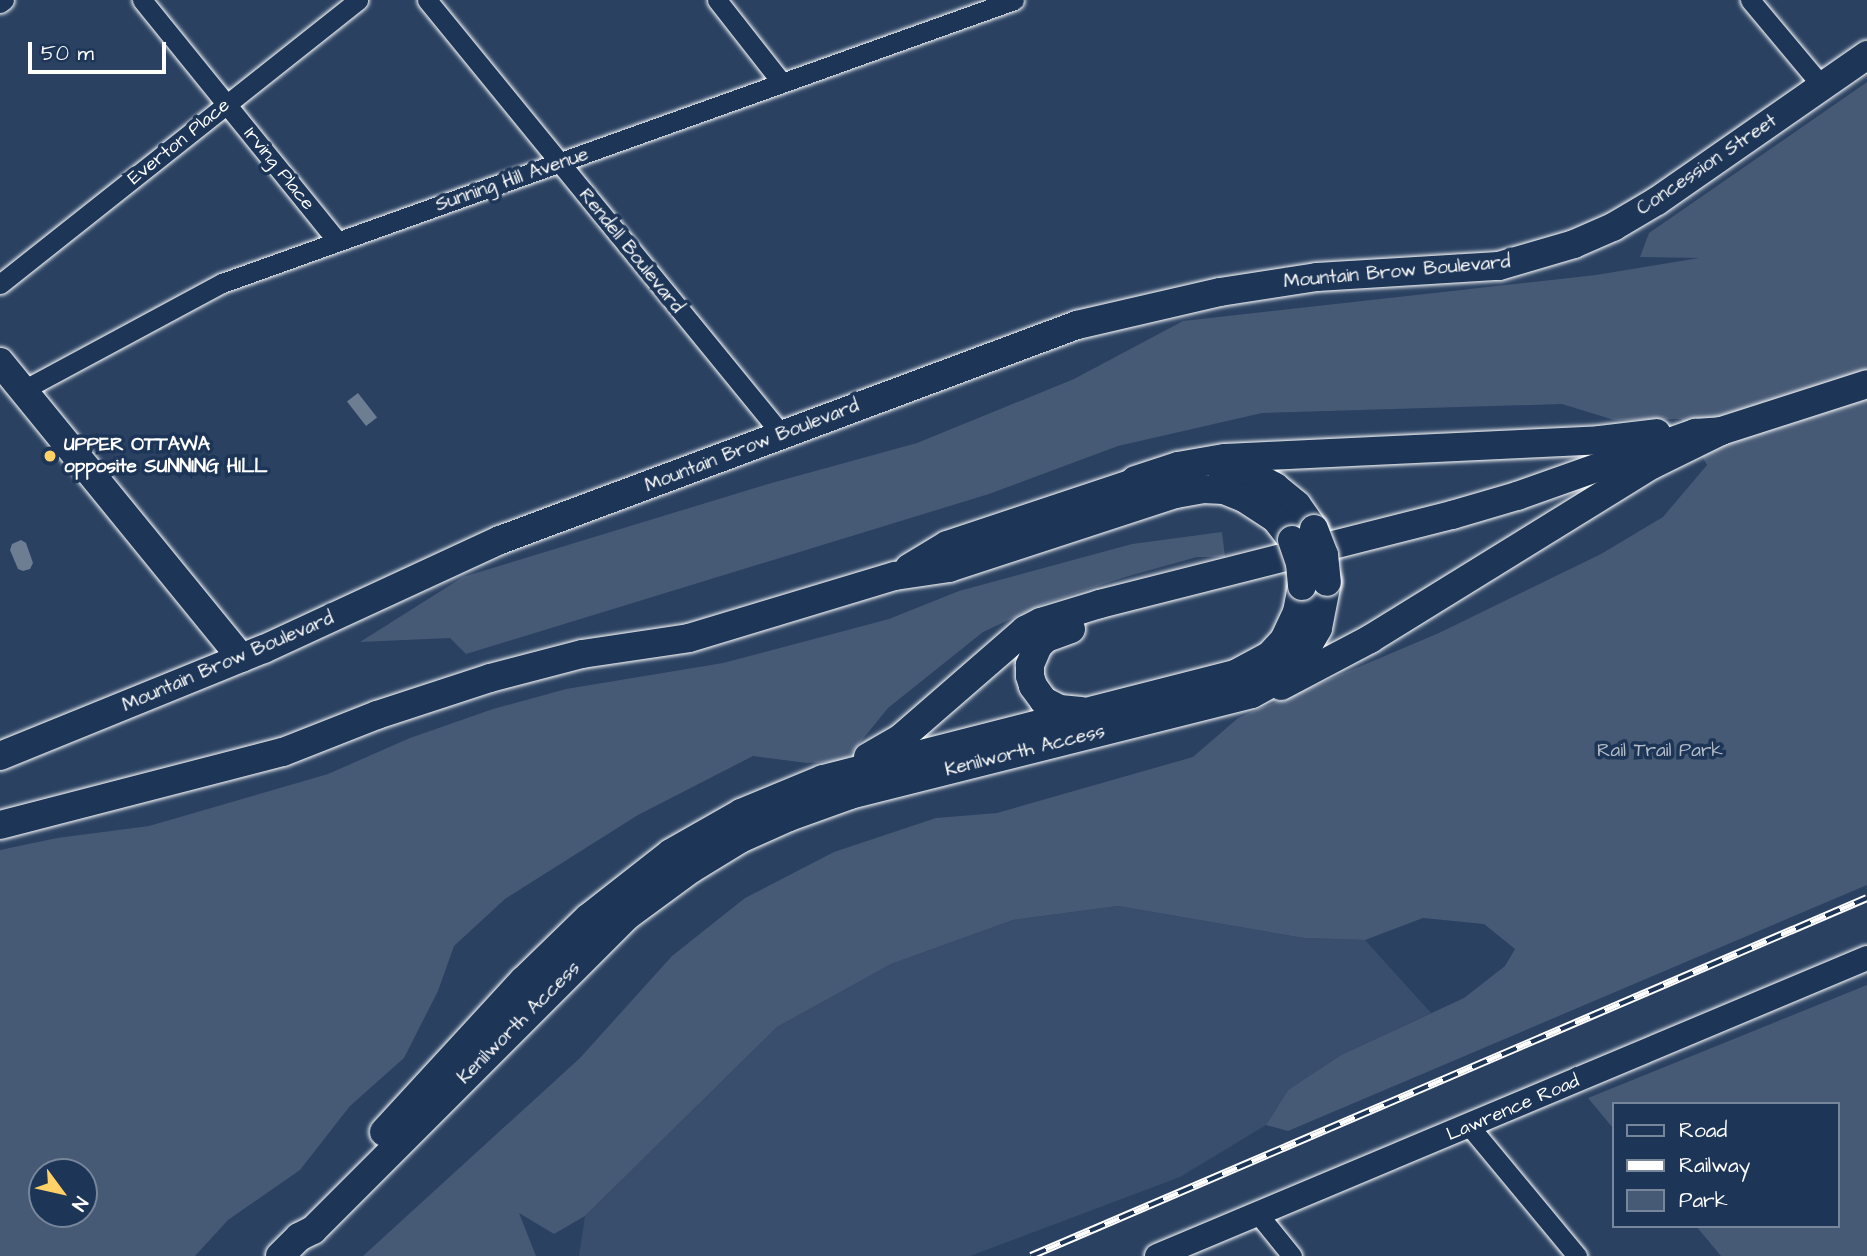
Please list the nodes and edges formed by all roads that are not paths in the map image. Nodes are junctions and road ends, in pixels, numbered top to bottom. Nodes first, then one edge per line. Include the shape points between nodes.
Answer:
1 (4, 0) edge
2 (142, 0) edge
3 (358, 0) edge
4 (427, 0) edge
5 (717, 0) edge
6 (1750, 0) edge
7 (1008, 1) edge
8 (0, 3) edge
9 (1867, 55) edge
10 (782, 83) junction
11 (1822, 86) junction
12 (226, 103) junction
13 (561, 164) junction
14 (337, 241) junction
15 (1538, 257) joint
16 (0, 285) edge
17 (0, 362) edge
18 (1867, 384) edge
19 (23, 390) junction
20 (1708, 432) junction
21 (783, 436) junction
22 (1652, 465) junction
23 (1135, 480) junction
24 (1303, 534) junction
25 (895, 576) junction
26 (1315, 584) junction
27 (241, 658) junction
28 (1252, 694) junction
29 (1084, 712) junction
30 (0, 756) edge
31 (823, 779) junction
32 (0, 825) edge
33 (1867, 958) edge
34 (1470, 1127) junction
35 (1258, 1214) junction
36 (290, 1246) edge
37 (1157, 1256) edge
38 (1292, 1256) edge
39 (1577, 1256) edge

1 - 8 street
2 - 12 street, Irving Place
3 - 12 street, Everton Place
4 - 13 street, Rendell Boulevard
5 - 10 street
6 - 11 street
7 - 10 street, Sunning Hill Avenue
9 - 11 main road, Concession Street
10 - 13 street, Sunning Hill Avenue
11 - 15 main road, Concession Street via 1613,227
12 - 14 street, Irving Place
12 - 16 street, Everton Place
13 - 14 street, Sunning Hill Avenue
13 - 21 street, Rendell Boulevard
14 - 19 street, Sunning Hill Avenue via 222,284
15 - 21 main road, Mountain Brow Boulevard via 1471,268 1317,277 1220,292 1090,322
17 - 19 main road
18 - 20 main road
19 - 27 main road
20 - 22 main road
20 - 23 main road via 1225,458
20 - 31 main road via 1504,500 1041,622 887,748
21 - 27 main road, Mountain Brow Boulevard via 500,540
22 - 28 main road via 1350,651 1294,681
22 - 29 main road via 1462,529 1046,638 1030,665 1033,686 1052,705
23 - 24 main road, Kenilworth Access via 1210,466 1240,468 1287,496
23 - 25 main road, Kenilworth Access via 947,545
24 - 25 main road, Kenilworth Access via 1259,505 1224,490 1203,489 1150,501 949,568
24 - 26 main road, Kenilworth Access, bridge via 1300,563
25 - 32 main road, Kenilworth Access via 689,638 582,654 491,678 283,752
26 - 28 main road, Kenilworth Access via 1318,628 1302,656 1277,680
26 - 29 main road, Kenilworth Access via 1284,640 1252,667
27 - 30 main road, Mountain Brow Boulevard
28 - 36 main road, Kenilworth Access via 850,795 740,839 627,916 313,1230
29 - 31 main road, Kenilworth Access
31 - 36 main road, Kenilworth Access via 741,813 671,853 588,918 451,1056 303,1223
33 - 34 street, Lawrence Road
34 - 35 street, Lawrence Road
34 - 39 street
35 - 37 street, Lawrence Road
35 - 38 street

